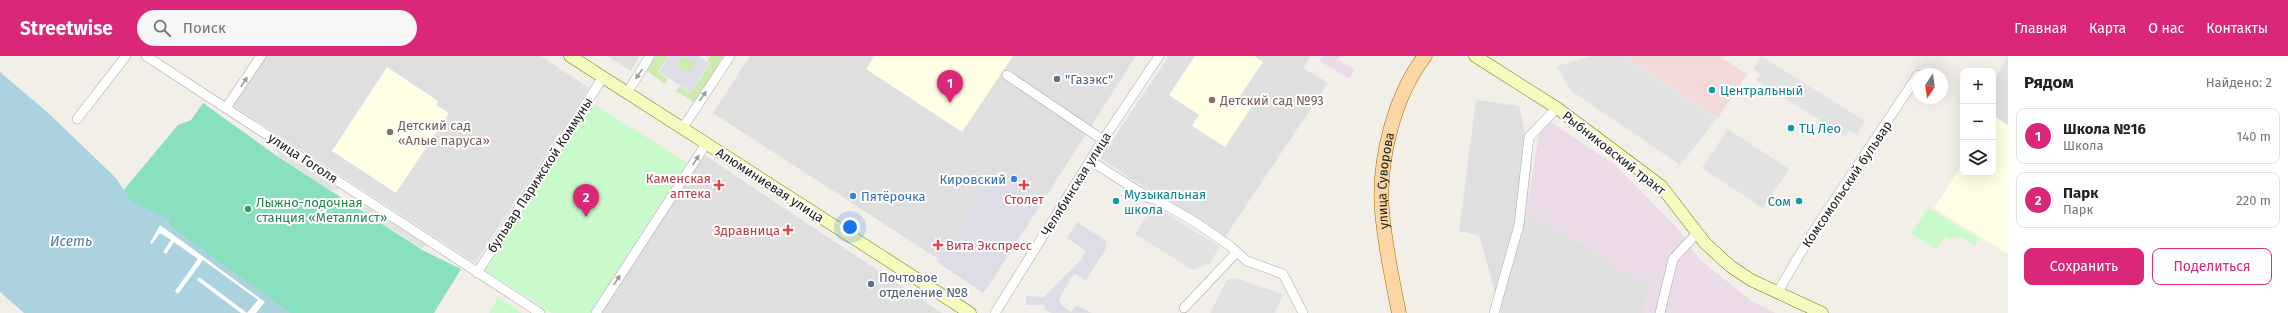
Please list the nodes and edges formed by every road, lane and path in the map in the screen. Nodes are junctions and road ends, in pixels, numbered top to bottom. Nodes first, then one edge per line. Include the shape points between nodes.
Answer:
1 (126, 56) edge
2 (146, 56) edge
3 (261, 56) edge
4 (570, 56) edge
5 (650, 56) edge
6 (730, 56) edge
7 (1159, 56) edge
8 (1425, 56) edge
9 (1475, 56) edge
10 (1007, 75) dead end
11 (603, 77) junction
12 (1912, 84) edge
13 (627, 93) junction
14 (226, 108) junction
15 (1557, 108) junction
16 (77, 119) dead end
17 (682, 129) junction
18 (1103, 140) junction
19 (706, 144) junction
20 (1090, 161) junction
21 (1698, 232) junction
22 (1236, 253) junction
23 (477, 273) junction
24 (1777, 293) junction
25 (1184, 308) dead end
26 (540, 313) edge
27 (596, 313) edge
28 (970, 313) edge
29 (995, 313) edge
30 (1303, 313) edge
31 (1399, 313) edge
32 (1494, 313) edge
33 (1660, 313) edge
34 (1822, 313) edge

1 - 16 street
2 - 14 street, улица Гоголя
14 -> 3 street
4 - 11 main road, Алюминиевая улица
5 -> 13 street
17 -> 6 street
7 - 18 street, Челябинская улица
8 - 31 main road, улица Суворова via 1398,106 1389,137 1384,169 1382,216 1387,258
9 - 15 main road, Рыбниковский тракт
10 - 18 street
11 - 13 main road, Алюминиевая улица
11 - 23 street, бульвар Парижской Коммуны
12 - 24 street, Комсомольский бульвар via 1813,232
13 - 17 main road, Алюминиевая улица
14 - 23 street, улица Гоголя
15 - 21 main road, Рыбниковский тракт via 1661,186
15 - 32 street via 1530,137 1519,225
17 - 19 main road, Алюминиевая улица
18 - 20 street, Челябинская улица
27 -> 19 street
19 - 28 main road, Алюминиевая улица
20 - 22 street via 1149,198 1195,222
20 - 29 street, Челябинская улица
21 - 24 main road, Рыбниковский тракт via 1705,243 1730,266
21 - 33 street via 1673,259
22 - 25 street
22 - 30 street via 1247,262 1283,274
23 - 26 street, улица Гоголя
24 - 34 main road, Рыбниковский тракт

